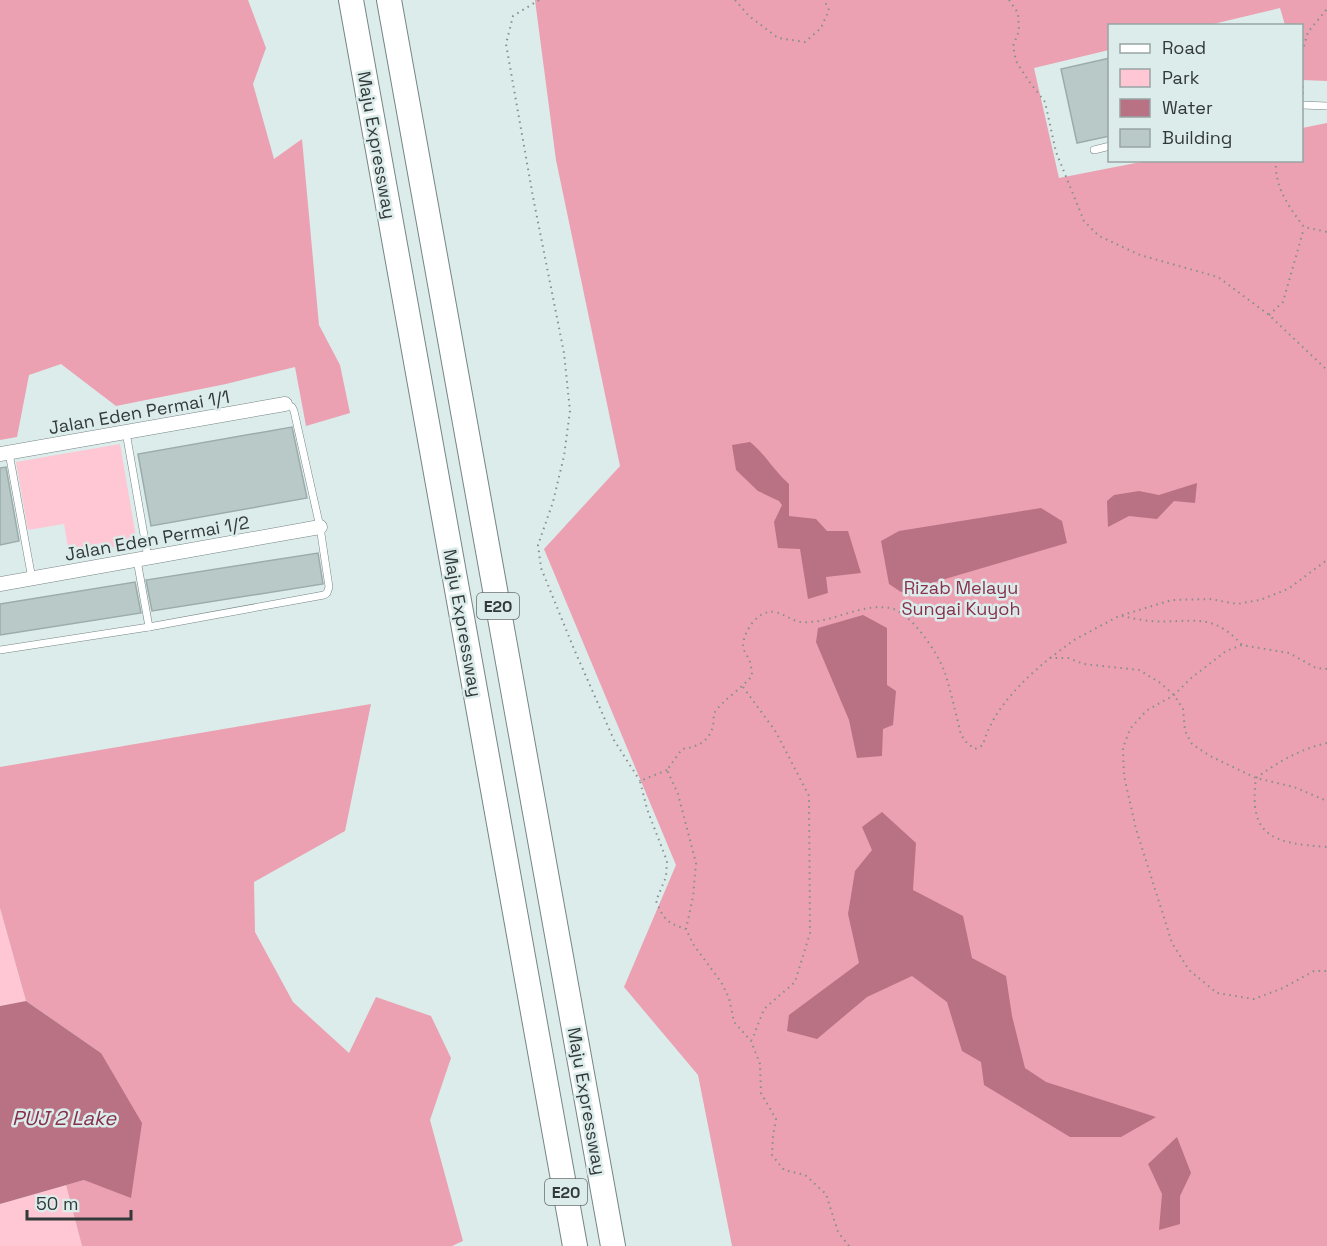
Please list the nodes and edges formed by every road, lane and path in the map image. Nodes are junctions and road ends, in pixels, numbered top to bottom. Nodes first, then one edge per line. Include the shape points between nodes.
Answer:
1 (351, 0) edge
2 (389, 0) edge
3 (539, 0) edge
4 (735, 0) edge
5 (824, 0) edge
6 (1009, 0) edge
7 (1327, 9) edge
8 (1303, 49) edge
9 (1303, 105) edge
10 (1327, 106) edge
11 (1108, 146) edge
12 (1094, 150) dead end
13 (1276, 162) edge
14 (1304, 227) junction
15 (1327, 232) edge
16 (1269, 315) junction
17 (1327, 370) edge
18 (285, 404) joint
19 (126, 432) junction
20 (4, 453) edge
21 (320, 527) junction
22 (143, 559) junction
23 (1327, 560) edge
24 (32, 579) junction
25 (0, 584) edge
26 (1119, 616) junction
27 (149, 627) junction
28 (1242, 645) junction
29 (0, 650) edge
30 (1050, 658) junction
31 (1327, 669) edge
32 (743, 687) junction
33 (1174, 695) junction
34 (1327, 743) edge
35 (668, 770) junction
36 (1256, 778) junction
37 (640, 782) junction
38 (1327, 801) edge
39 (1327, 847) edge
40 (686, 929) junction
41 (1327, 970) edge
42 (752, 1041) junction
43 (556, 1139) junction
44 (607, 1212) junction
45 (563, 1246) edge
46 (575, 1246) edge
47 (613, 1246) edge
48 (623, 1246) edge
49 (849, 1246) edge

1 - 43 highway, Maju Expressway / E20
2 - 44 highway, Maju Expressway / E20
3 - 37 path via 513,16 506,44 564,353 570,411 564,456 538,546 541,568 574,649 614,740
4 - 5 path via 778,38 805,42 821,28 829,10
6 - 16 path via 1018,13 1019,31 1013,46 1016,61 1045,102 1056,152 1084,221 1099,236 1140,255 1218,278
7 - 8 path via 1308,32
9 - 10 lane
11 - 12 lane
13 - 14 path via 1275,174 1286,202
14 - 15 path
14 - 16 path via 1283,302
16 - 17 path
18 - 19 street, Jalan Eden Permai 1/1
18 - 21 lane via 294,411
19 - 20 street, Jalan Eden Permai 1/1
19 - 22 lane
20 - 24 lane
21 - 22 street, Jalan Eden Permai 1/2
21 - 27 lane via 329,586 324,596
22 - 24 street, Jalan Eden Permai 1/2
22 - 27 lane
23 - 26 path via 1288,589 1260,600 1237,604 1210,599 1172,600
24 - 25 street, Jalan Eden Permai 1/2
26 - 28 path via 1151,621 1204,620 1230,632
26 - 30 path via 1074,639
27 - 29 lane
28 - 31 path via 1289,653 1316,668
28 - 33 path via 1226,651
30 - 32 path via 1011,696 986,732 983,745 975,749 961,735 944,672 932,650 913,622 891,608 864,609 810,622 794,621 774,612 761,615 746,634 743,647 752,676
30 - 33 path via 1139,670
32 - 35 path via 715,712 707,740 682,749
32 - 42 path via 776,732 809,796 810,933 795,982 764,1009
33 - 36 path via 1183,709 1185,731 1192,744
33 - 41 path via 1146,711 1130,729 1123,748 1124,776 1136,829 1172,943 1189,970 1217,993 1254,999 1314,971
34 - 36 path via 1299,752
35 - 37 path
35 - 40 path via 696,863
36 - 38 path via 1294,787
36 - 39 path via 1258,823 1266,831 1275,839
37 - 40 path via 667,861 666,877 656,901 663,917
40 - 42 path via 721,982 734,1022
42 - 49 path via 760,1064 760,1093 776,1119 772,1155 784,1170 805,1176 826,1194 838,1232
43 - 45 highway
43 - 46 highway, Maju Expressway / E20
44 - 47 highway, Maju Expressway / E20
44 - 48 highway

